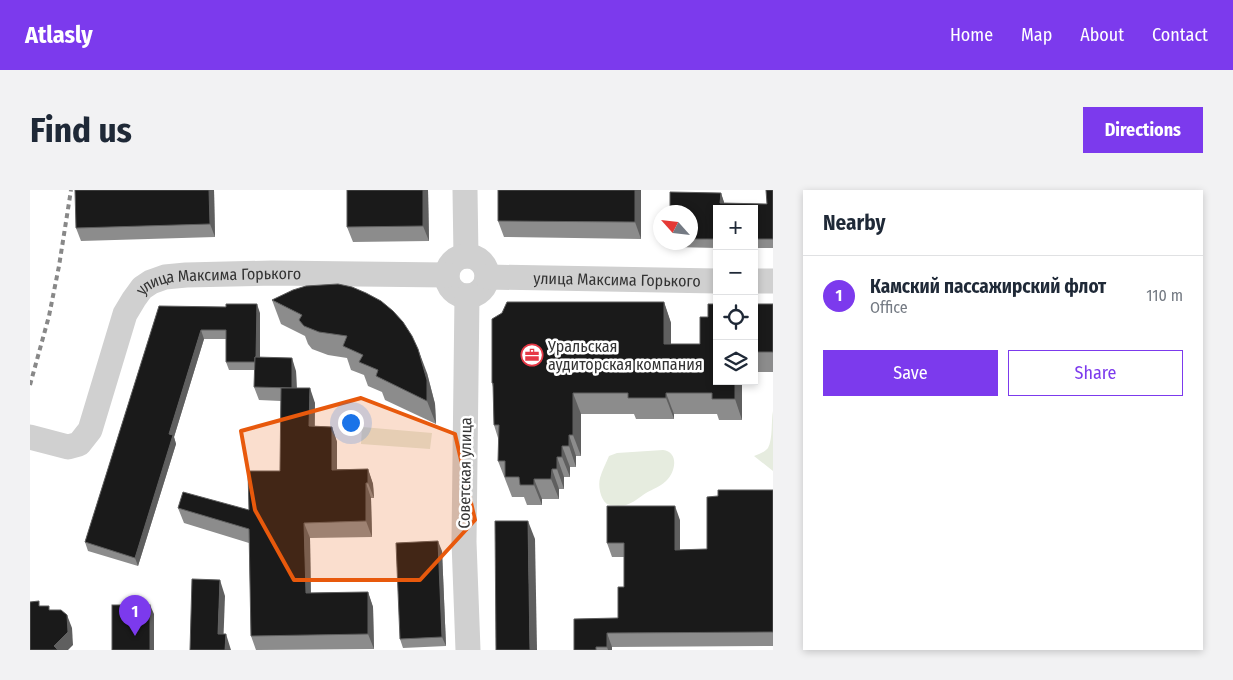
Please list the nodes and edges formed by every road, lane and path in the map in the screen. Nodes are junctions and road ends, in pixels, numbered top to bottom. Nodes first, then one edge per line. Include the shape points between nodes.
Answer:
1 (465, 190) edge
2 (466, 256) junction
3 (446, 276) junction
4 (487, 276) junction
5 (713, 281) edge
6 (758, 281) edge
7 (773, 281) edge
8 (467, 296) junction
9 (30, 437) edge
10 (468, 650) edge

1 - 2 street
2 - 3 street via 455,260
2 - 4 street via 481,262
3 - 8 street via 455,293
3 - 9 street, улица Максима Горького via 272,273 186,275 151,282 142,288 125,314 90,430 79,444 68,447
4 - 5 street, улица Максима Горького
4 - 8 street via 479,292
6 - 7 street
8 - 10 street, Советская улица via 464,550

